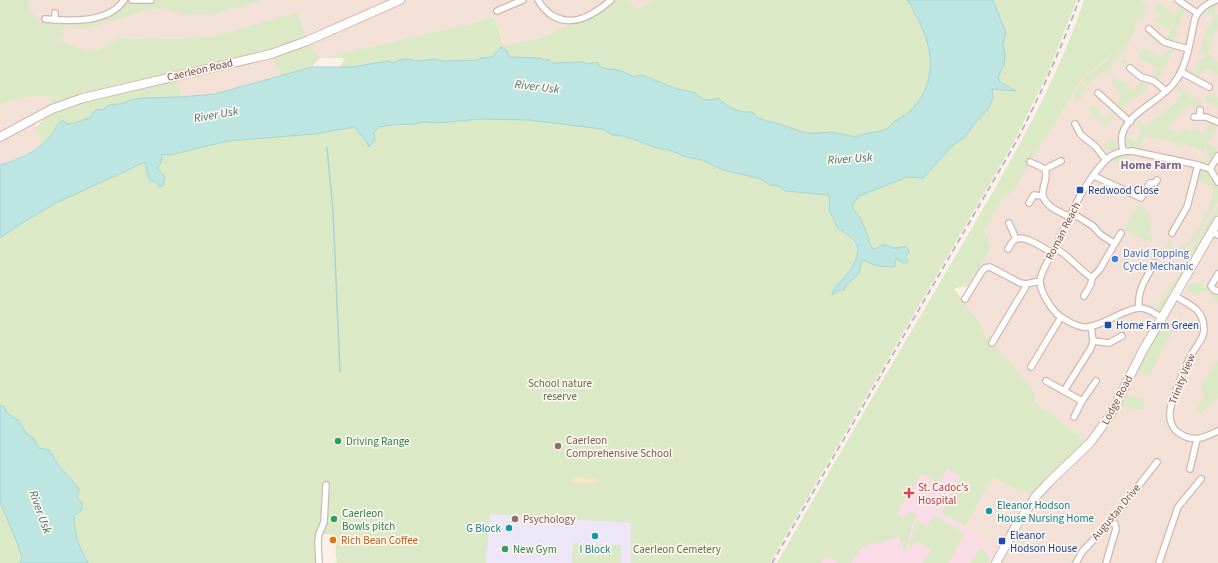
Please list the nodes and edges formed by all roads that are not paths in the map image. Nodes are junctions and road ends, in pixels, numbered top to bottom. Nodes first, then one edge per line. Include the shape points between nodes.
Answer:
1 (124, 0) edge
2 (132, 0) edge
3 (151, 0) edge
4 (400, 0) edge
5 (523, 0) edge
6 (538, 0) edge
7 (611, 0) edge
8 (1178, 0) edge
9 (1216, 0) edge
10 (497, 11) dead end
11 (55, 13) dead end
12 (1198, 13) junction
13 (45, 19) dead end
14 (55, 20) junction
15 (1149, 29) dead end
16 (1188, 49) junction
17 (1130, 68) dead end
18 (1181, 72) junction
19 (1209, 87) dead end
20 (1166, 92) junction
21 (1098, 93) dead end
22 (1200, 110) dead end
23 (1130, 122) junction
24 (1218, 122) edge
25 (1075, 124) dead end
26 (0, 138) edge
27 (1123, 151) junction
28 (1218, 156) edge
29 (1106, 160) junction
30 (1061, 161) dead end
31 (1030, 162) dead end
32 (1198, 165) junction
33 (1045, 169) junction
34 (1210, 169) junction
35 (1094, 176) junction
36 (1157, 180) dead end
37 (1218, 182) edge
38 (1042, 196) junction
39 (1029, 203) dead end
40 (1071, 215) junction
41 (1218, 221) edge
42 (1009, 223) dead end
43 (1121, 233) dead end
44 (1172, 233) dead end
45 (1215, 234) edge
46 (1016, 239) junction
47 (1114, 243) junction
48 (1008, 250) dead end
49 (1053, 251) junction
50 (1155, 263) dead end
51 (1218, 274) edge
52 (1092, 278) junction
53 (1040, 282) junction
54 (1026, 284) junction
55 (1218, 291) edge
56 (1084, 296) dead end
57 (1175, 296) junction
58 (965, 299) dead end
59 (1139, 308) junction
60 (1061, 317) junction
61 (1162, 318) junction
62 (1091, 326) junction
63 (1122, 336) dead end
64 (1093, 341) junction
65 (992, 343) dead end
66 (1031, 367) dead end
67 (1046, 381) dead end
68 (1096, 381) dead end
69 (1064, 391) junction
70 (1082, 402) junction
71 (1074, 417) dead end
72 (1218, 431) edge
73 (1197, 440) junction
74 (1157, 462) dead end
75 (1190, 469) dead end
76 (1201, 479) dead end
77 (326, 485) dead end
78 (1112, 521) junction
79 (319, 563) edge
80 (996, 563) edge
81 (1076, 563) edge
82 (1106, 563) edge
83 (1159, 563) edge

1 - 14 street via 118,8 104,15
2 - 3 street
4 - 26 main road, Caerleon Road via 271,54 66,103
5 - 10 street
6 - 7 street via 550,14 570,21 582,19 598,11
8 - 12 street
9 - 12 street
11 - 14 street
12 - 16 street
13 - 14 street
15 - 16 street via 1164,42
16 - 18 street
17 - 20 street via 1141,77 1154,81
18 - 19 street
18 - 20 street
20 - 23 street
21 - 23 street
22 - 24 street via 1197,117 1206,117
23 - 27 street via 1122,136
25 - 29 street
27 - 29 street, Roman Reach
27 - 32 street
28 - 34 street
29 - 35 street, Roman Reach
30 - 33 street
31 - 33 street
32 - 34 street
32 - 44 street via 1187,207
33 - 38 street via 1047,177
34 - 37 street
35 - 36 street via 1141,198 1148,185
35 - 40 street, Roman Reach
38 - 39 street via 1034,195
38 - 40 street via 1051,207
40 - 47 street via 1084,220
40 - 49 street, Roman Reach
41 - 45 main road, Lodge Road
42 - 46 street
43 - 47 street
45 - 57 main road, Lodge Road
46 - 48 street
46 - 49 street via 1026,239
47 - 52 street
49 - 52 street via 1066,254
49 - 53 street, Roman Reach
50 - 59 street via 1138,298
51 - 55 street via 1211,286
52 - 56 street
53 - 54 street
53 - 60 street via 1044,296
54 - 58 street via 990,267 985,268
54 - 65 street
57 - 61 main road, Lodge Road
57 - 73 street, Trinity View via 1196,308 1204,323 1201,338 1172,400 1170,411 1170,419 1177,432
59 - 61 street
59 - 62 street
60 - 62 street via 1085,328
60 - 66 street
61 - 80 main road, Lodge Road via 1103,426 1090,443 1036,496
62 - 64 street
63 - 64 street via 1109,343
64 - 69 street
67 - 69 street
68 - 70 street
69 - 70 street
70 - 71 street
72 - 73 street
73 - 75 street
74 - 78 street, Augustan Drive
76 - 83 street via 1178,507
77 - 79 street via 324,522 318,542
78 - 81 street, Augustan Drive via 1082,552
78 - 82 street via 1116,528

